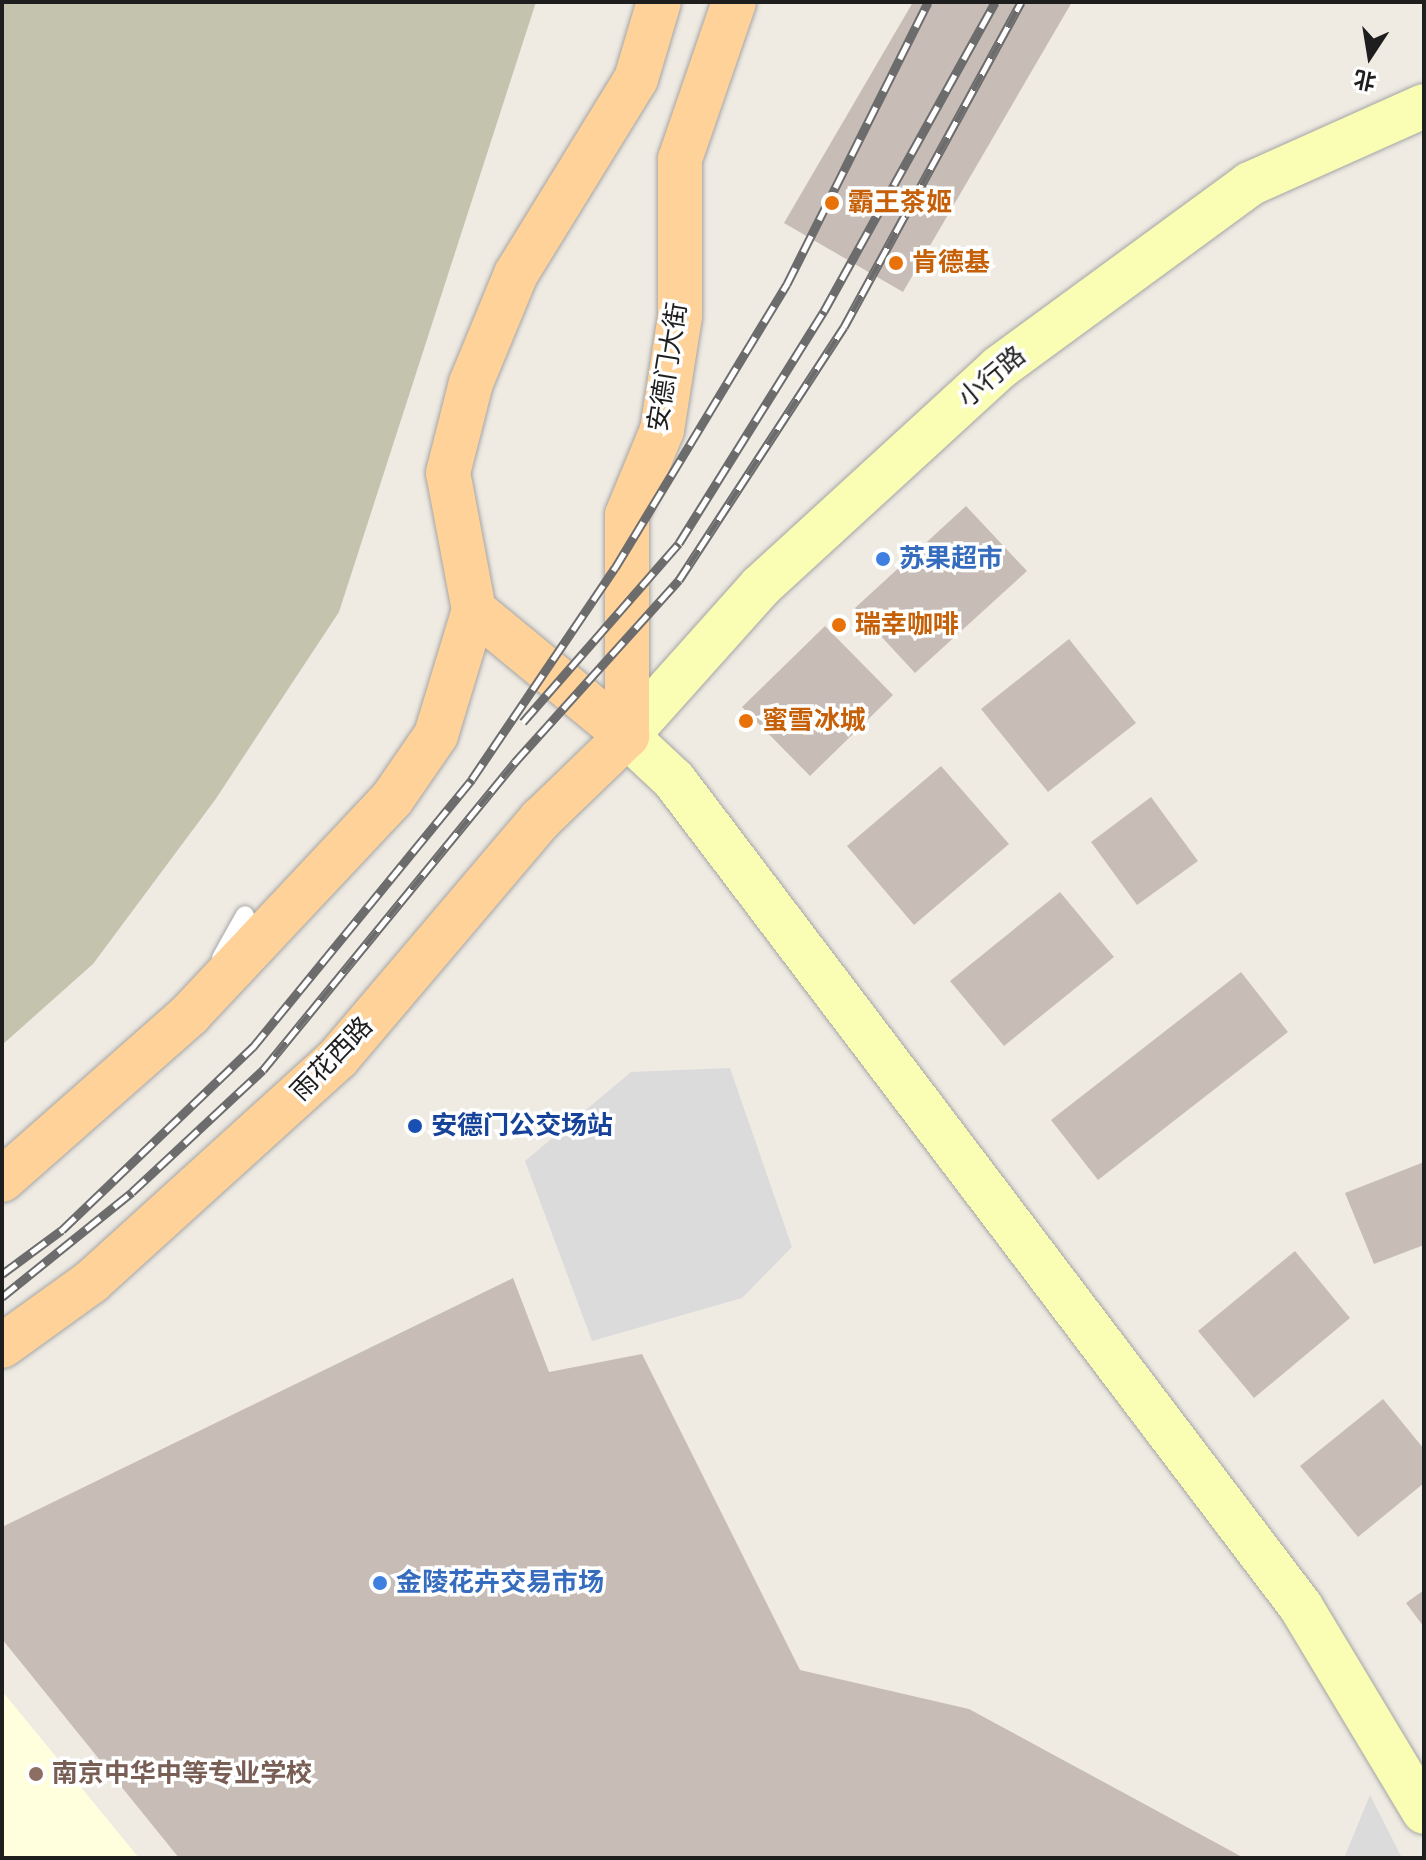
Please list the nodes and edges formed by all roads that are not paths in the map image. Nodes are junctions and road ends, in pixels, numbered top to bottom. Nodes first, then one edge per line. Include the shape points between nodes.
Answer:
1 (659, 2) edge
2 (734, 2) edge
3 (1424, 106) edge
4 (474, 610) junction
5 (627, 736) junction
6 (245, 915) dead end
7 (190, 1014) junction
8 (2, 1180) edge
9 (2, 1346) edge
10 (1424, 1812) edge

1 - 4 main road via 636,79 516,274 471,383 448,473
2 - 5 main road, 安德门大街 via 680,159 680,316 662,430 627,515
3 - 5 street, 小行路 via 1250,184 999,368 761,586
4 - 5 main road
4 - 7 main road via 436,735 392,799
5 - 9 main road, 雨花西路 via 541,819 338,1058 91,1282
5 - 10 street via 674,780 1301,1607
6 - 7 lane
7 - 8 lane

